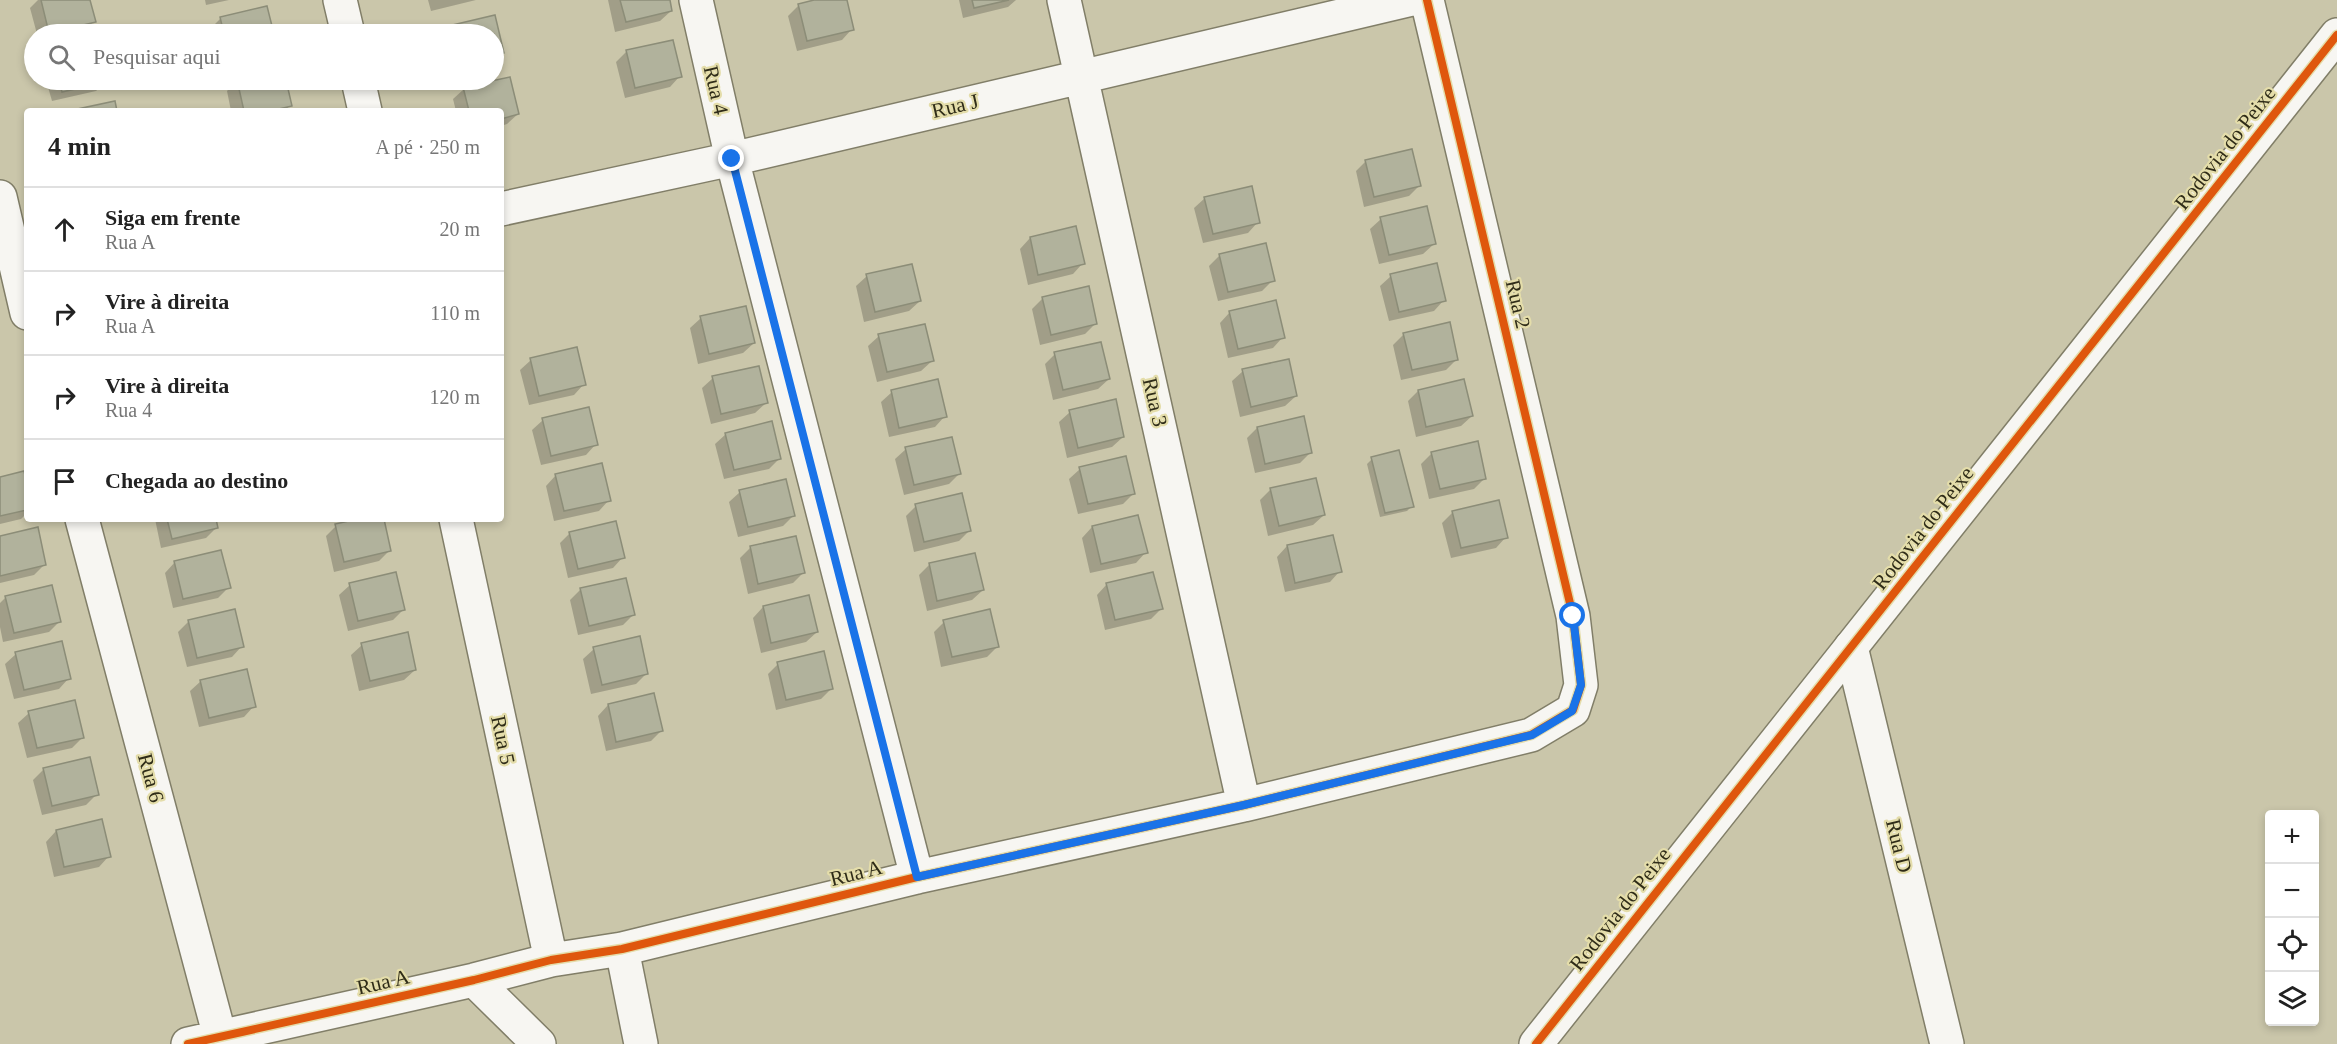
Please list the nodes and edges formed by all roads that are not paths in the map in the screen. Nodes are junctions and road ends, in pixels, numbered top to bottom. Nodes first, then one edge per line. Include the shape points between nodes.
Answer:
1 (340, 0) edge
2 (696, 0) edge
3 (1064, 0) edge
4 (1408, 0) edge
5 (1427, 0) edge
6 (346, 24) edge
7 (2337, 35) edge
8 (1082, 75) junction
9 (360, 90) edge
10 (364, 108) edge
11 (732, 159) junction
12 (0, 197) edge
13 (504, 208) edge
14 (20, 312) edge
15 (83, 522) edge
16 (457, 522) edge
17 (1573, 616) joint
18 (1851, 647) junction
19 (1244, 805) junction
20 (917, 877) junction
21 (622, 949) junction
22 (551, 960) junction
23 (474, 980) junction
24 (220, 1037) junction
25 (188, 1044) edge
26 (539, 1044) edge
27 (641, 1044) edge
28 (1536, 1044) edge
29 (1947, 1044) edge

1 - 6 street
2 - 11 street, Rua 4
3 - 8 street, Rua 3
4 - 8 street, Rua J
5 - 17 street, Rua 2
7 - 18 street, Rodovia do Peixe
8 - 11 street, Rua J
8 - 19 street, Rua 3
9 - 10 street
11 - 13 street, Rua J
11 - 20 street, Rua 4
12 - 14 street
15 - 24 street, Rua 6
16 - 22 street, Rua 5
17 - 19 street, Rua A via 1581,685 1572,711 1532,735
18 - 28 street, Rodovia do Peixe
18 - 29 street, Rua D
19 - 20 street, Rua A
20 - 21 street, Rua A
21 - 22 street, Rua A
21 - 27 street
22 - 23 street, Rua A
23 - 24 street, Rua A
23 - 26 street
24 - 25 street, Rua A

